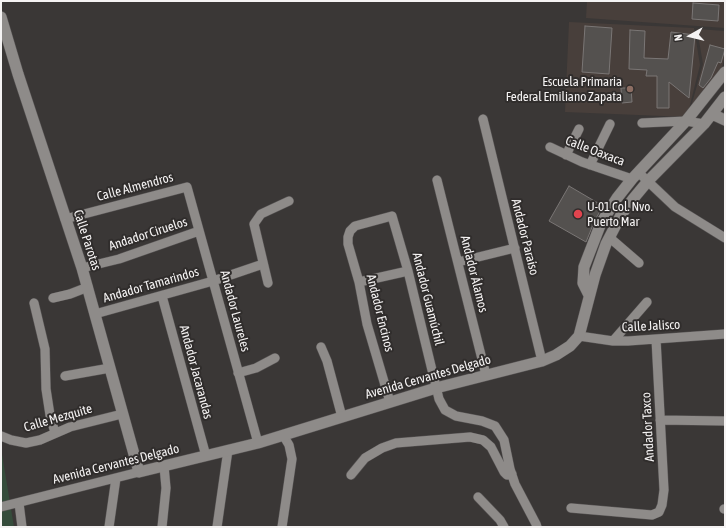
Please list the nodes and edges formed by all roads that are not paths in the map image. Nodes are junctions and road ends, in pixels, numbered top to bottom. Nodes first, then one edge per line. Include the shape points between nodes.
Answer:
1 (1, 18) edge
2 (725, 72) edge
3 (725, 97) edge
4 (712, 114) junction
5 (483, 119) dead end
6 (725, 120) edge
7 (686, 121) junction
8 (642, 123) dead end
9 (610, 124) dead end
10 (704, 124) junction
11 (579, 129) dead end
12 (550, 147) dead end
13 (566, 155) junction
14 (590, 165) junction
15 (635, 176) junction
16 (437, 180) dead end
17 (648, 181) junction
18 (187, 187) joint
19 (288, 201) dead end
20 (65, 219) junction
21 (199, 231) junction
22 (350, 231) joint
23 (725, 238) edge
24 (595, 240) junction
25 (608, 241) junction
26 (514, 248) junction
27 (458, 262) junction
28 (639, 263) dead end
29 (263, 264) junction
30 (82, 268) junction
31 (408, 271) junction
32 (213, 281) junction
33 (359, 282) junction
34 (268, 283) dead end
35 (88, 287) junction
36 (589, 295) junction
37 (162, 296) junction
38 (53, 298) dead end
39 (647, 302) dead end
40 (34, 303) dead end
41 (95, 314) junction
42 (725, 334) edge
43 (579, 336) junction
44 (656, 339) junction
45 (613, 341) junction
46 (321, 347) dead end
47 (275, 358) dead end
48 (542, 361) junction
49 (110, 368) junction
50 (238, 373) junction
51 (486, 374) junction
52 (65, 376) dead end
53 (436, 388) junction
54 (390, 402) junction
55 (122, 414) junction
56 (342, 417) junction
57 (660, 420) junction
58 (725, 421) edge
59 (55, 433) junction
60 (283, 435) junction
61 (1, 436) edge
62 (258, 443) junction
63 (228, 450) junction
64 (206, 456) junction
65 (164, 466) junction
66 (139, 472) junction
67 (512, 474) junction
68 (351, 475) dead end
69 (116, 478) junction
70 (478, 497) dead end
71 (19, 503) junction
72 (1, 507) edge
73 (571, 508) dead end
74 (22, 527) edge
75 (109, 527) edge
76 (162, 527) edge
77 (217, 527) edge
78 (282, 527) edge
79 (504, 527) edge
80 (537, 527) edge

1 - 20 street, Calle Parotas
2 - 7 street
3 - 4 street
4 - 6 street
4 - 10 street
5 - 26 street, Andador Paraíso
7 - 8 street
7 - 10 street
7 - 15 street
9 - 14 street
10 - 17 street
11 - 13 street
12 - 13 street, Calle Oaxaca
13 - 14 street, Calle Oaxaca
14 - 15 street, Calle Oaxaca
15 - 17 street, Calle Oaxaca
15 - 24 street via 601,223
16 - 27 street, Andador Álamos
17 - 23 street, Calle Oaxaca via 675,207
17 - 25 street via 629,205
18 - 20 street, Calle Almendros
18 - 21 street, Andador Laureles
19 - 29 street via 261,214 254,224
20 - 30 street, Calle Parotas
21 - 30 street, Andador Ciruelos via 131,255
21 - 32 street, Andador Laureles
22 - 31 street, Andador Guamúchil via 355,226 392,216
22 - 33 street, Andador Encinos via 348,244
24 - 25 street
24 - 36 street via 584,268 583,283
25 - 28 street
25 - 36 street
26 - 27 street
26 - 48 street, Andador Paraíso
27 - 51 street, Andador Álamos
29 - 32 street, Andador Tamarindos
29 - 34 street
30 - 35 street, Calle Parotas
31 - 33 street
31 - 53 street, Andador Guamúchil
32 - 37 street, Andador Tamarindos
32 - 50 street, Andador Laureles
33 - 54 street, Andador Encinos via 367,324
35 - 38 street
35 - 41 street, Calle Parotas
36 - 43 street
37 - 41 street, Andador Tamarindos
37 - 64 street, Andador Jacarandas
39 - 45 street
40 - 59 street via 45,349 46,389
41 - 49 street, Calle Parotas
42 - 44 street, Calle Jalisco
43 - 45 street, Calle Jalisco
43 - 48 street, Avenida Cervantes Delgado via 570,346
44 - 45 street, Calle Jalisco
44 - 57 street, Andador Taxco
46 - 56 street
47 - 50 street via 256,368
48 - 51 street, Avenida Cervantes Delgado
49 - 52 street
49 - 55 street, Calle Parotas
50 - 62 street, Andador Laureles
51 - 53 street, Avenida Cervantes Delgado
53 - 54 street, Avenida Cervantes Delgado
53 - 67 street, Andador Guamúchil via 445,410 456,416 482,420 496,426 504,440
54 - 56 street, Avenida Cervantes Delgado
55 - 59 street, Calle Mezquite via 70,426
55 - 66 street, Calle Parotas
56 - 60 street, Avenida Cervantes Delgado
57 - 58 street
57 - 73 street, Andador Taxco via 664,490 659,512 652,515
59 - 61 street, Calle Mezquite via 26,443
60 - 62 street, Avenida Cervantes Delgado
60 - 78 street via 292,459
62 - 63 street, Avenida Cervantes Delgado
63 - 64 street, Avenida Cervantes Delgado
63 - 77 street
64 - 65 street, Avenida Cervantes Delgado
65 - 66 street, Avenida Cervantes Delgado
65 - 76 street via 166,488
66 - 69 street, Avenida Cervantes Delgado
67 - 68 street via 504,472 491,447 483,440 470,437 396,443 365,458
67 - 80 street
69 - 71 street, Avenida Cervantes Delgado
69 - 75 street
70 - 79 street
71 - 72 street, Avenida Cervantes Delgado
71 - 74 street

